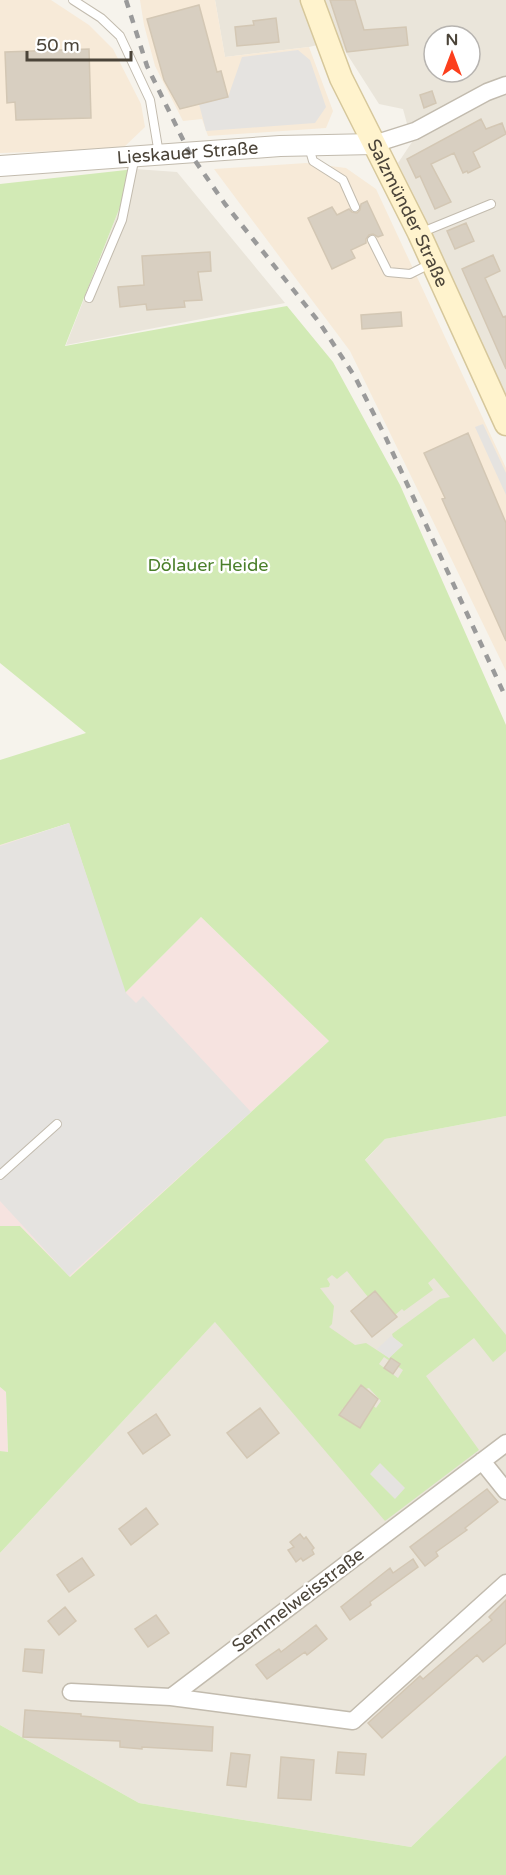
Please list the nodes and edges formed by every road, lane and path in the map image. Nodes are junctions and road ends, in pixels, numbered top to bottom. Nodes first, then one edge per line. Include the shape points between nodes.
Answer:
1 (73, 0) edge
2 (312, 0) edge
3 (506, 85) edge
4 (374, 144) junction
5 (309, 147) junction
6 (159, 154) junction
7 (136, 156) junction
8 (0, 166) edge
9 (491, 204) dead end
10 (355, 207) dead end
11 (419, 233) junction
12 (372, 240) dead end
13 (433, 263) junction
14 (89, 298) dead end
15 (506, 424) edge
16 (57, 1124) dead end
17 (0, 1175) edge
18 (506, 1443) edge
19 (482, 1461) junction
20 (506, 1491) edge
21 (506, 1583) edge
22 (71, 1692) dead end
23 (171, 1697) junction

1 - 6 lane via 120,36 150,100
2 - 4 main road, Salzmünder Straße via 336,67
3 - 4 street via 415,131
4 - 5 street, Lieskauer Straße
4 - 11 main road, Salzmünder Straße
5 - 6 street, Lieskauer Straße
5 - 10 lane via 313,161 343,180
6 - 7 street, Lieskauer Straße
7 - 8 street, Lieskauer Straße
7 - 14 lane via 122,220
9 - 11 lane
11 - 13 main road, Salzmünder Straße
12 - 13 lane via 387,272 410,274
13 - 15 main road, Salzmünder Straße
16 - 17 lane
18 - 19 street, Semmelweisstraße
19 - 20 street
19 - 23 street, Semmelweisstraße
21 - 23 street via 353,1721
22 - 23 street

